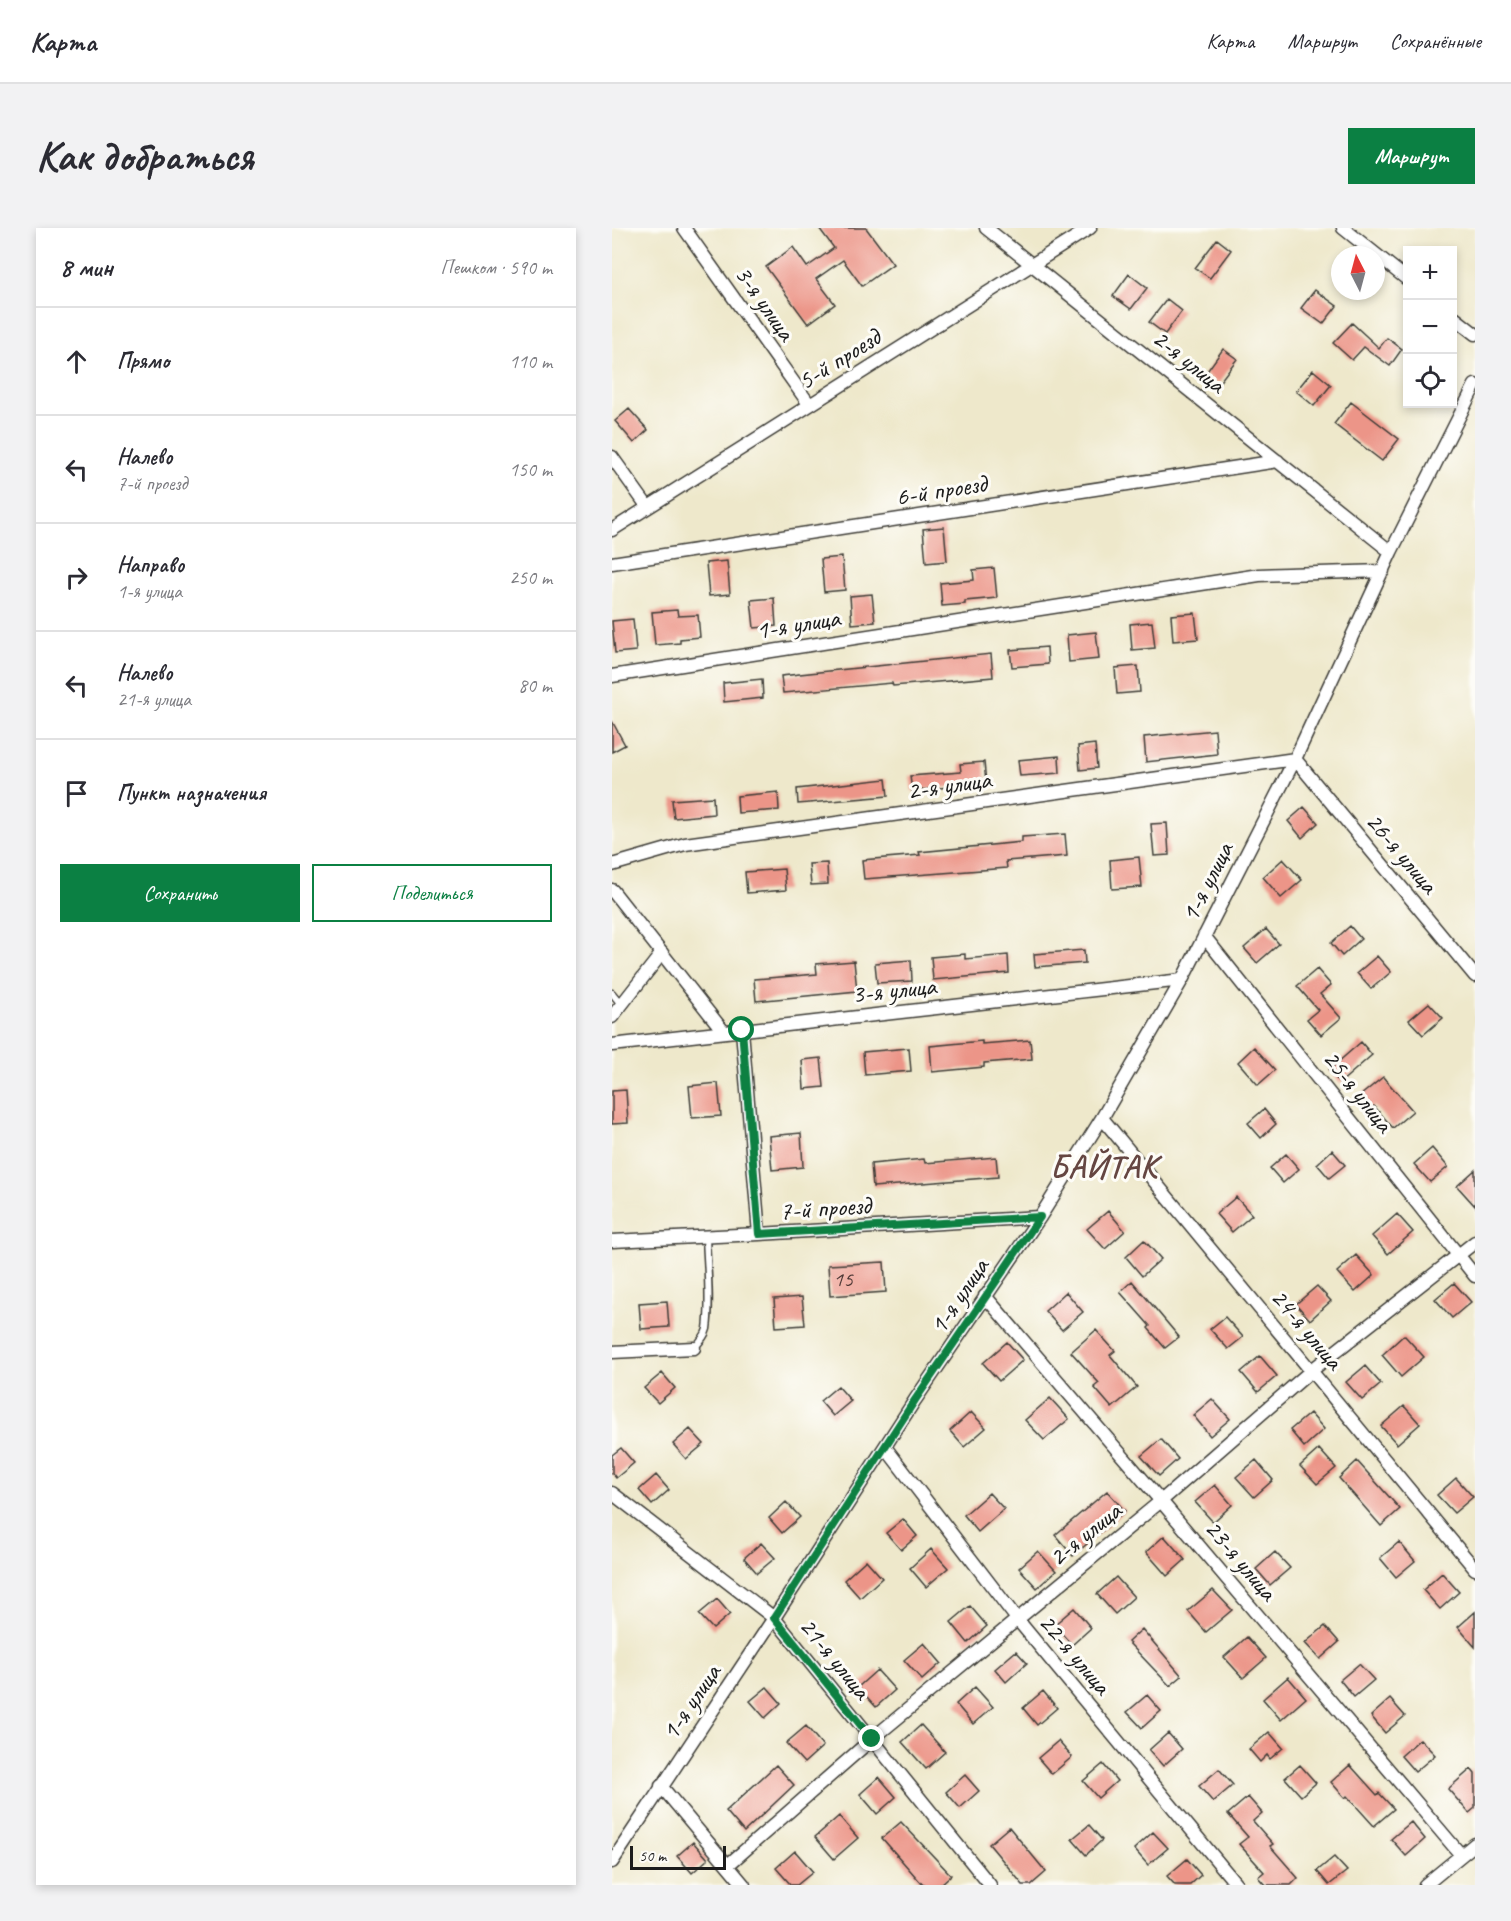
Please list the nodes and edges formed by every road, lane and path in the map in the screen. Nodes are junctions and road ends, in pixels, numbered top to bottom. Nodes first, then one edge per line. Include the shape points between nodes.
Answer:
1 (684, 228) edge
2 (986, 228) edge
3 (1090, 228) edge
4 (1343, 228) edge
5 (1032, 264) junction
6 (1403, 277) edge
7 (1457, 320) edge
8 (1475, 334) edge
9 (1475, 385) edge
10 (809, 404) junction
11 (612, 457) edge
12 (1278, 461) junction
13 (647, 506) junction
14 (612, 530) edge
15 (1391, 552) junction
16 (612, 563) edge
17 (1383, 571) junction
18 (612, 676) edge
19 (1295, 759) junction
20 (612, 865) edge
21 (612, 890) edge
22 (1204, 936) junction
23 (662, 952) junction
24 (1475, 976) edge
25 (1182, 980) junction
26 (612, 993) edge
27 (622, 1005) junction
28 (612, 1017) edge
29 (742, 1030) junction
30 (724, 1032) junction
31 (612, 1045) edge
32 (1102, 1118) junction
33 (1040, 1217) junction
34 (759, 1234) junction
35 (706, 1237) junction
36 (612, 1241) edge
37 (1475, 1242) edge
38 (1458, 1255) junction
39 (1475, 1276) edge
40 (985, 1296) junction
41 (694, 1348) joint
42 (612, 1352) edge
43 (1312, 1370) junction
44 (885, 1447) junction
45 (612, 1493) edge
46 (1161, 1501) junction
47 (1475, 1569) edge
48 (774, 1618) junction
49 (1017, 1619) junction
50 (872, 1739) junction
51 (661, 1786) junction
52 (1475, 1844) edge
53 (1461, 1855) junction
54 (612, 1862) edge
55 (728, 1865) junction
56 (744, 1885) edge
57 (990, 1885) edge
58 (1237, 1885) edge
59 (1425, 1885) edge

1 - 10 street, 3-я улица
2 - 5 street, 2-я улица
3 - 5 street, 5-й проезд
4 - 6 street
5 - 10 street, 5-й проезд
5 - 12 street, 2-я улица
7 - 8 street
9 - 15 street, 1-я улица
10 - 13 street, 5-й проезд
11 - 13 street
12 - 15 street, 2-я улица
12 - 16 street, 6-й проезд
13 - 14 street, 5-й проезд
15 - 17 street, 1-я улица
17 - 18 street, 1-я улица via 1259,575
17 - 19 street, 1-я улица
19 - 20 street, 2-я улица via 685,844
19 - 22 street, 1-я улица
19 - 24 street, 26-я улица
21 - 23 street
22 - 25 street, 1-я улица
22 - 38 street, 25-я улица
23 - 27 street
23 - 30 street
25 - 29 street, 3-я улица
25 - 32 street, 1-я улица
26 - 27 lane
27 - 28 street
29 - 30 street, 3-я улица
29 - 34 street
30 - 31 street, 3-я улица
32 - 33 street, 1-я улица
32 - 43 street, 24-я улица
33 - 34 street, 7-й проезд
33 - 40 street, 1-я улица
34 - 35 street, 7-й проезд
35 - 36 street, 7-й проезд
35 - 41 lane via 706,1330
37 - 38 street, 2-я улица
38 - 39 street, 25-я улица
38 - 43 street, 2-я улица
40 - 44 street, 1-я улица
40 - 46 street, 23-я улица
41 - 42 street
43 - 46 street, 2-я улица
43 - 47 street, 24-я улица
44 - 48 street, 1-я улица
44 - 49 street, 22-я улица
45 - 48 street, 21-я улица
46 - 49 street, 2-я улица
46 - 53 street, 23-я улица
48 - 50 street, 21-я улица
48 - 51 street, 1-я улица
49 - 50 street, 2-я улица
49 - 58 street, 22-я улица
50 - 55 street, 2-я улица
50 - 57 street, 21-я улица
51 - 54 street, 1-я улица
51 - 55 street
52 - 53 street
53 - 59 street
55 - 56 street

